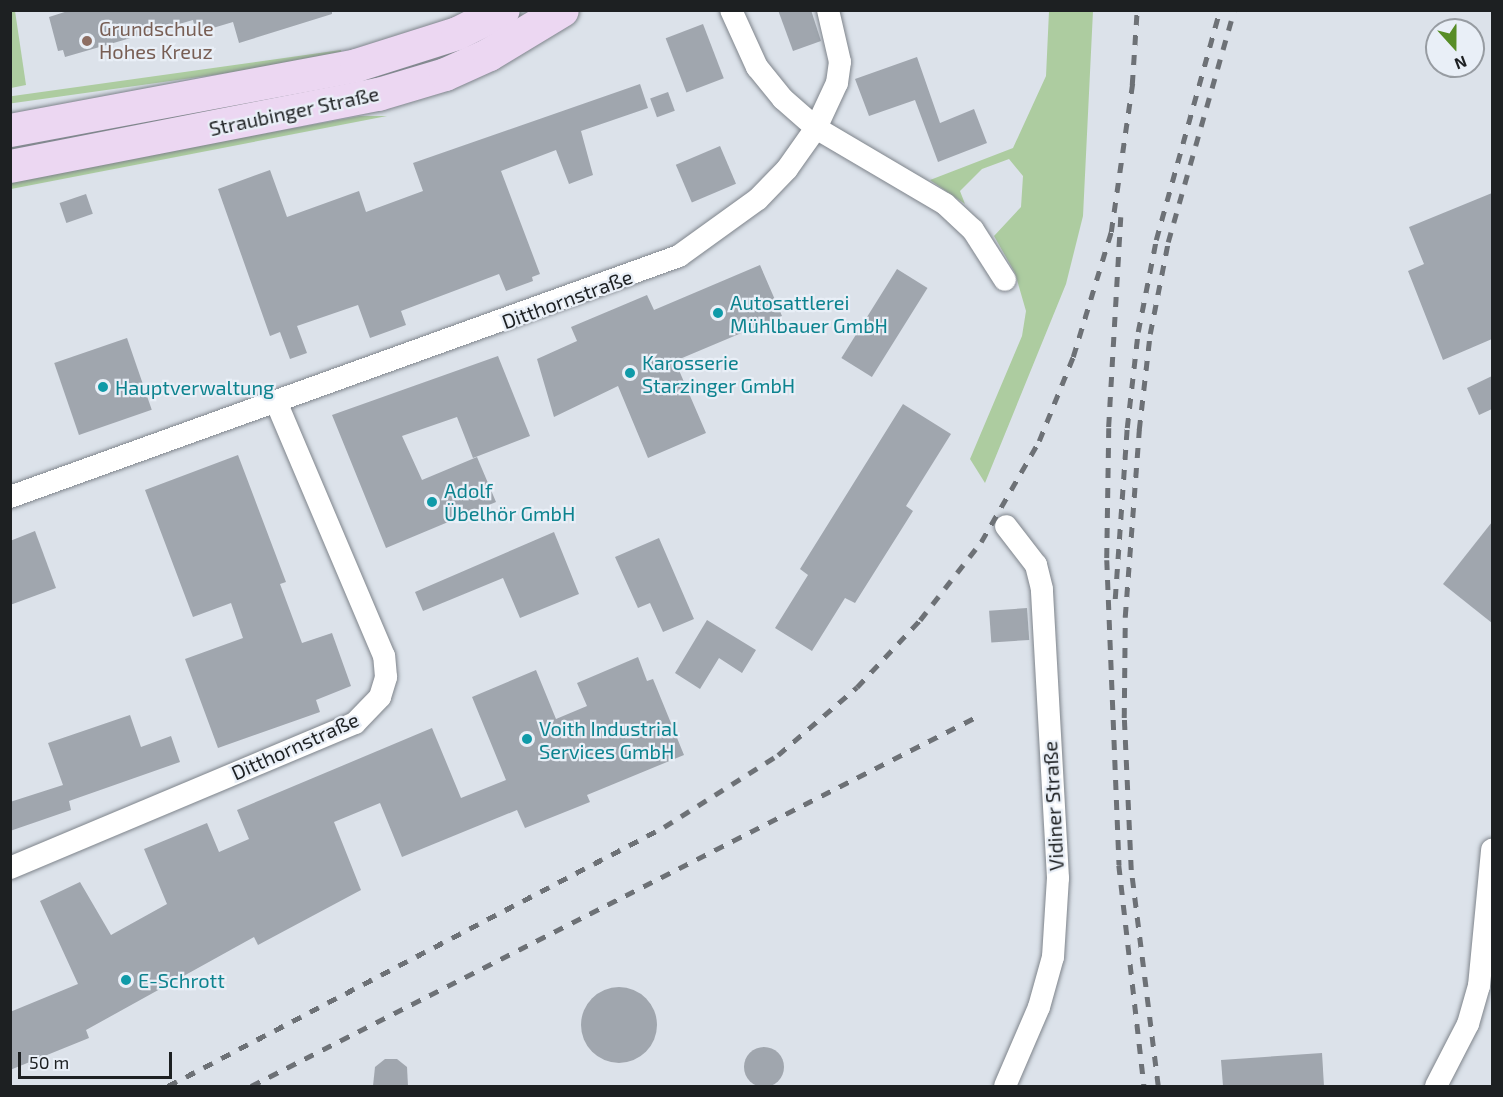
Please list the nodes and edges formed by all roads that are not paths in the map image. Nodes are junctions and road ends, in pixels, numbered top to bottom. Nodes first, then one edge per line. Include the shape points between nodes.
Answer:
1 (503, 10) edge
2 (562, 10) edge
3 (731, 10) edge
4 (828, 10) edge
5 (816, 128) junction
6 (10, 130) edge
7 (10, 166) edge
8 (1005, 280) dead end
9 (276, 402) junction
10 (10, 497) edge
11 (1006, 526) dead end
12 (1492, 850) edge
13 (10, 868) edge
14 (1005, 1086) edge
15 (1436, 1086) edge

1 - 6 main road, Straubinger Straße via 457,33 356,65
2 - 7 main road, Straubinger Straße via 489,54 378,94
3 - 5 street via 757,67 783,99
4 - 5 street, Ditthornstraße via 840,62 837,83
5 - 8 street via 945,204 973,230
5 - 9 street, Ditthornstraße via 787,169 758,199 679,256
9 - 10 street, Ditthornstraße
9 - 13 street, Ditthornstraße via 384,656 386,676 380,697 355,723
11 - 14 street, Vidiner Straße via 1036,565 1042,589 1058,878 1053,957 1039,1007
12 - 15 street via 1479,986 1468,1024

